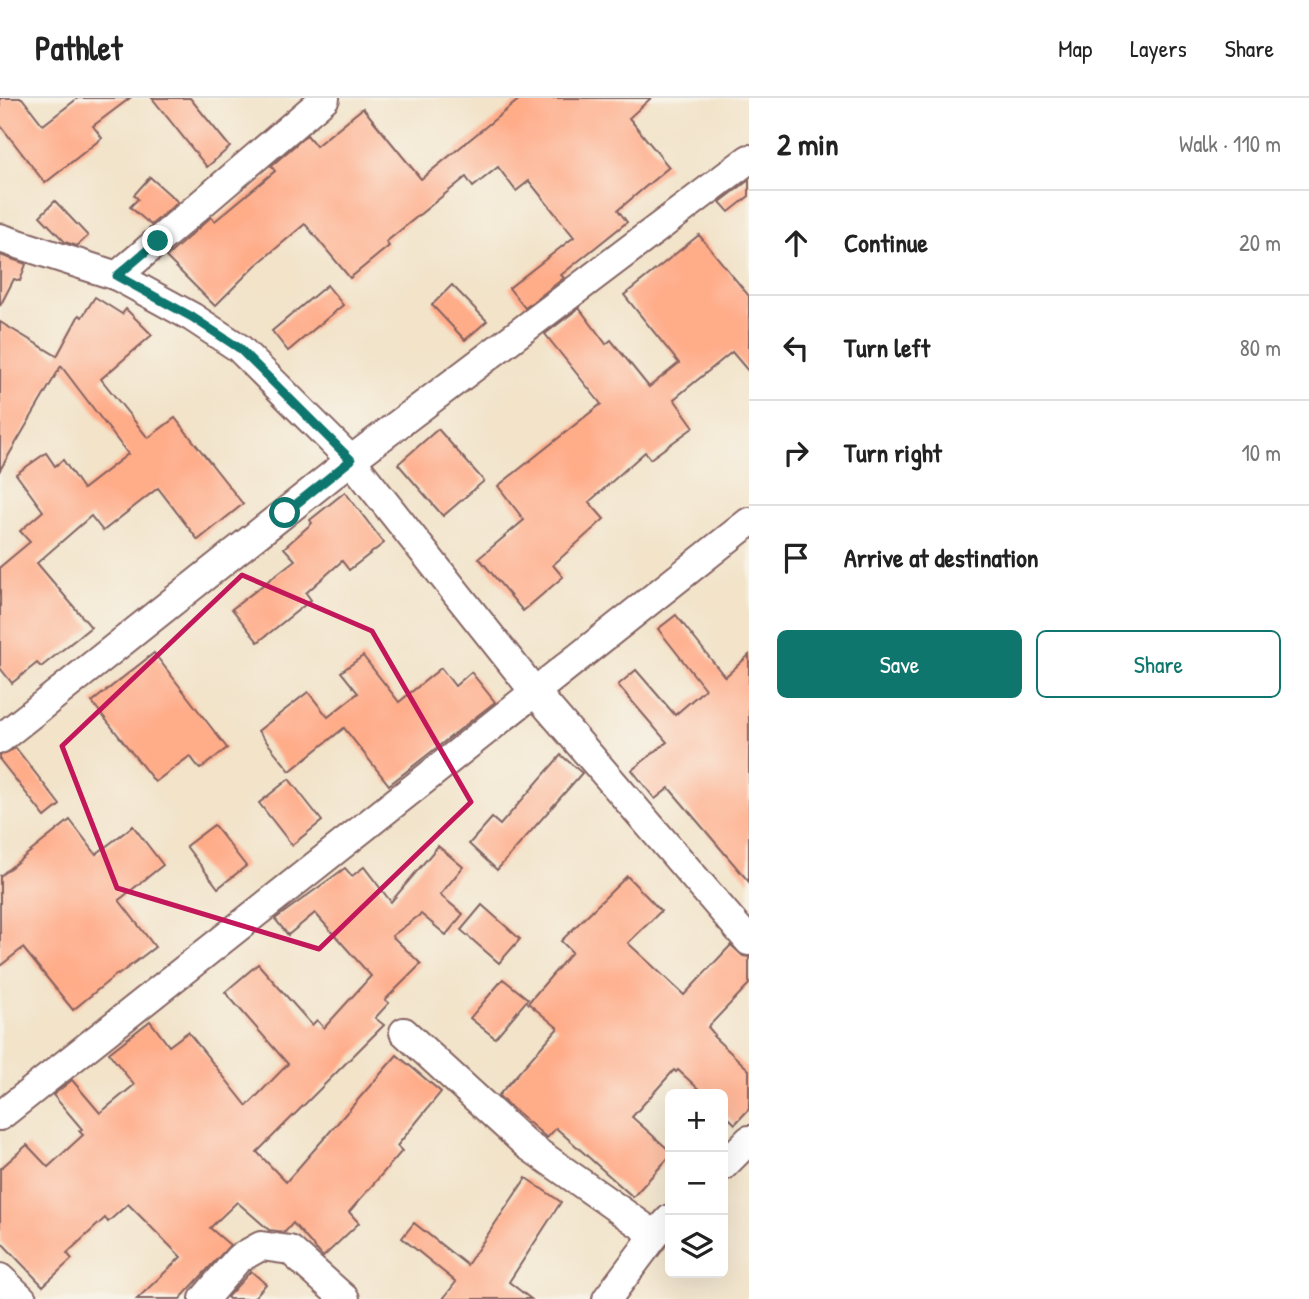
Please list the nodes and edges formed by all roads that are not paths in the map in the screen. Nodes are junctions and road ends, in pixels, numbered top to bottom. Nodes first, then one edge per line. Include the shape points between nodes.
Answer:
1 (325, 98) edge
2 (749, 159) edge
3 (0, 238) edge
4 (117, 276) junction
5 (351, 460) junction
6 (749, 522) edge
7 (534, 691) junction
8 (0, 739) edge
9 (745, 929) edge
10 (404, 1032) dead end
11 (0, 1116) edge
12 (749, 1140) edge
13 (728, 1161) edge
14 (662, 1227) edge
15 (0, 1278) edge
16 (22, 1299) edge
17 (204, 1299) edge
18 (345, 1299) edge
19 (607, 1299) edge

1 - 4 street
2 - 5 street
3 - 4 street
4 - 5 street via 239,348
5 - 7 street
5 - 8 street
6 - 7 street
7 - 9 street
7 - 11 street
10 - 14 street via 527,1145
12 - 13 street
14 - 19 street
15 - 16 street
17 - 18 street via 239,1259 261,1246 290,1250

